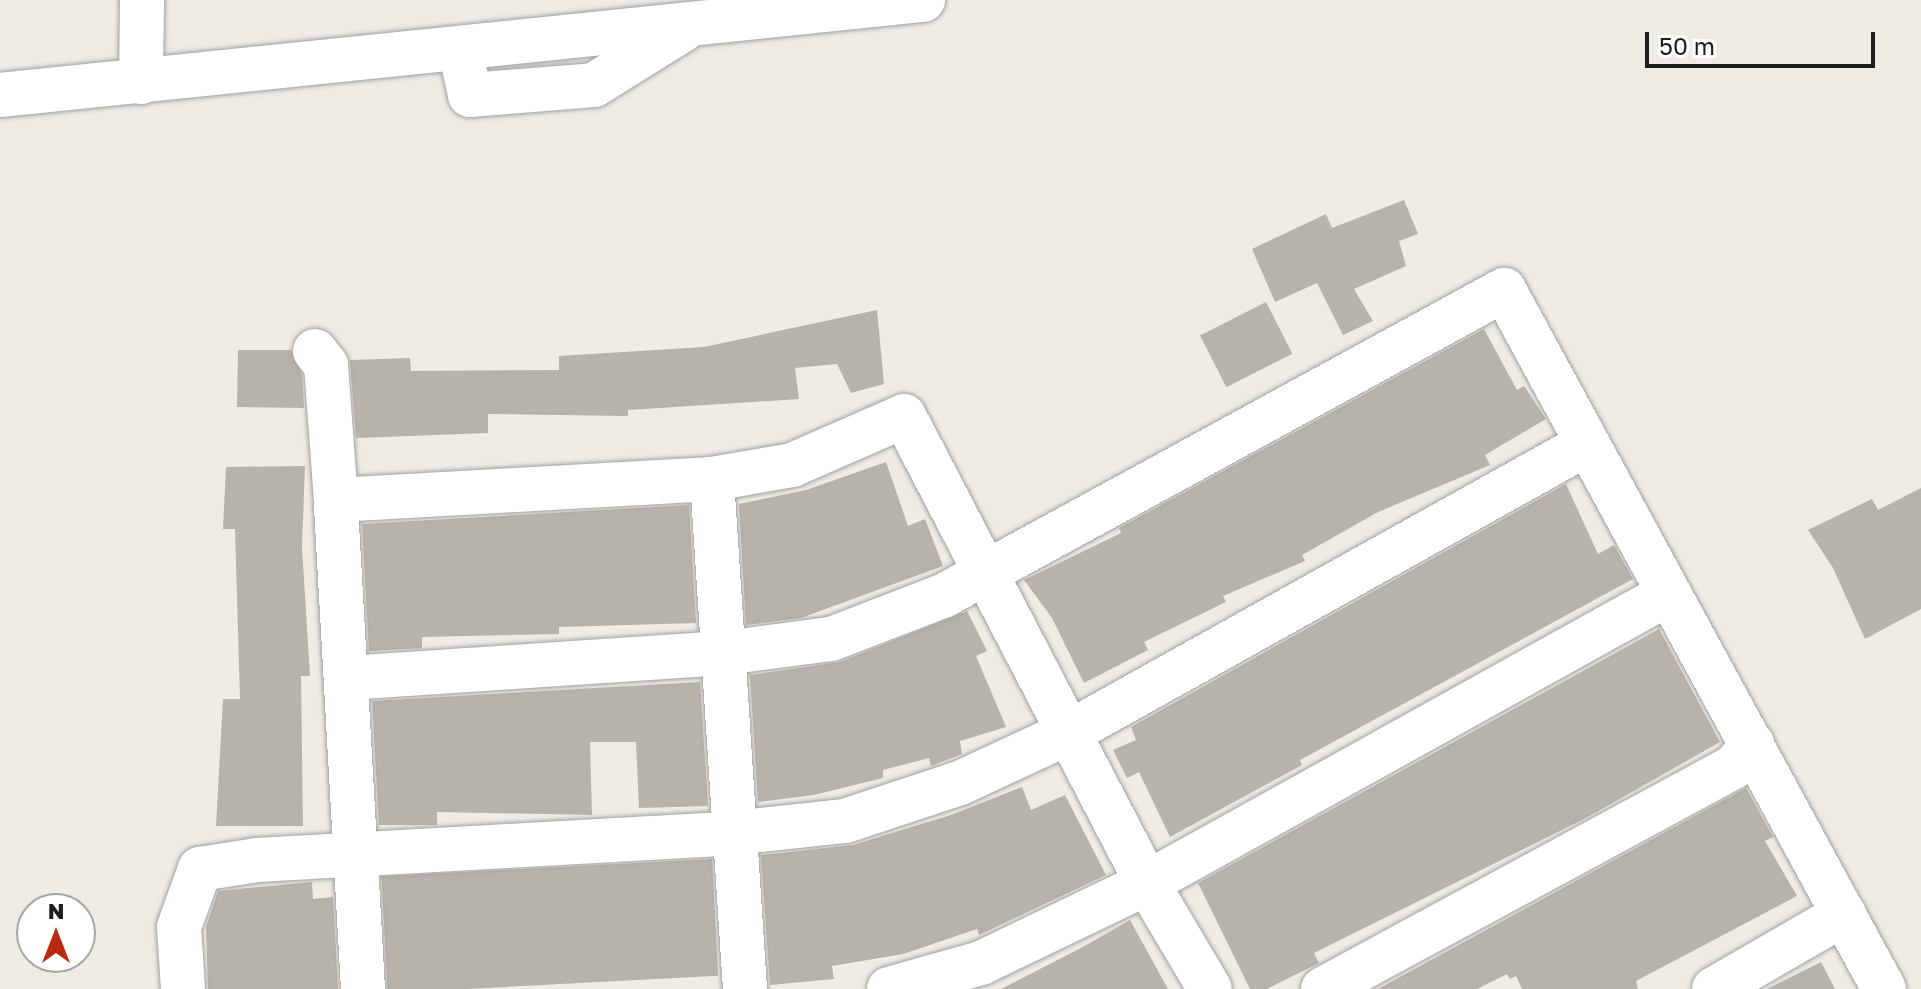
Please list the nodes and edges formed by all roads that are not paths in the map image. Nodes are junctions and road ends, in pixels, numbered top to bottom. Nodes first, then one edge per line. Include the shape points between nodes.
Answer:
1 (142, 0) edge
2 (923, 0) edge
3 (141, 82) junction
4 (0, 95) edge
5 (315, 351) dead end
6 (1585, 445) junction
7 (712, 479) junction
8 (336, 500) junction
9 (987, 572) junction
10 (1668, 594) junction
11 (724, 653) junction
12 (347, 678) junction
13 (1070, 732) junction
14 (1752, 744) junction
15 (733, 833) junction
16 (354, 856) junction
17 (1147, 883) junction
18 (1844, 914) junction
19 (183, 989) edge
20 (363, 989) edge
21 (745, 989) edge
22 (889, 989) edge
23 (1210, 989) edge
24 (1323, 989) edge
25 (1714, 989) edge
26 (1884, 989) edge

1 - 3 street
2 - 3 street
3 - 4 street
5 - 8 street via 326,365
6 - 9 street via 1504,290
6 - 10 street
6 - 13 street
7 - 8 street
7 - 9 street via 792,465 904,416
7 - 11 street
8 - 12 street
9 - 11 street via 945,595 831,639
9 - 13 street
10 - 14 street
10 - 17 street
11 - 12 street
11 - 15 street
12 - 16 street
13 - 15 street via 960,783 845,821
13 - 17 street
14 - 18 street
14 - 24 street via 1735,766
15 - 16 street
15 - 21 street
16 - 19 street via 200,869 179,927
16 - 20 street
17 - 22 street via 981,963
17 - 23 street
18 - 25 street
18 - 26 street

